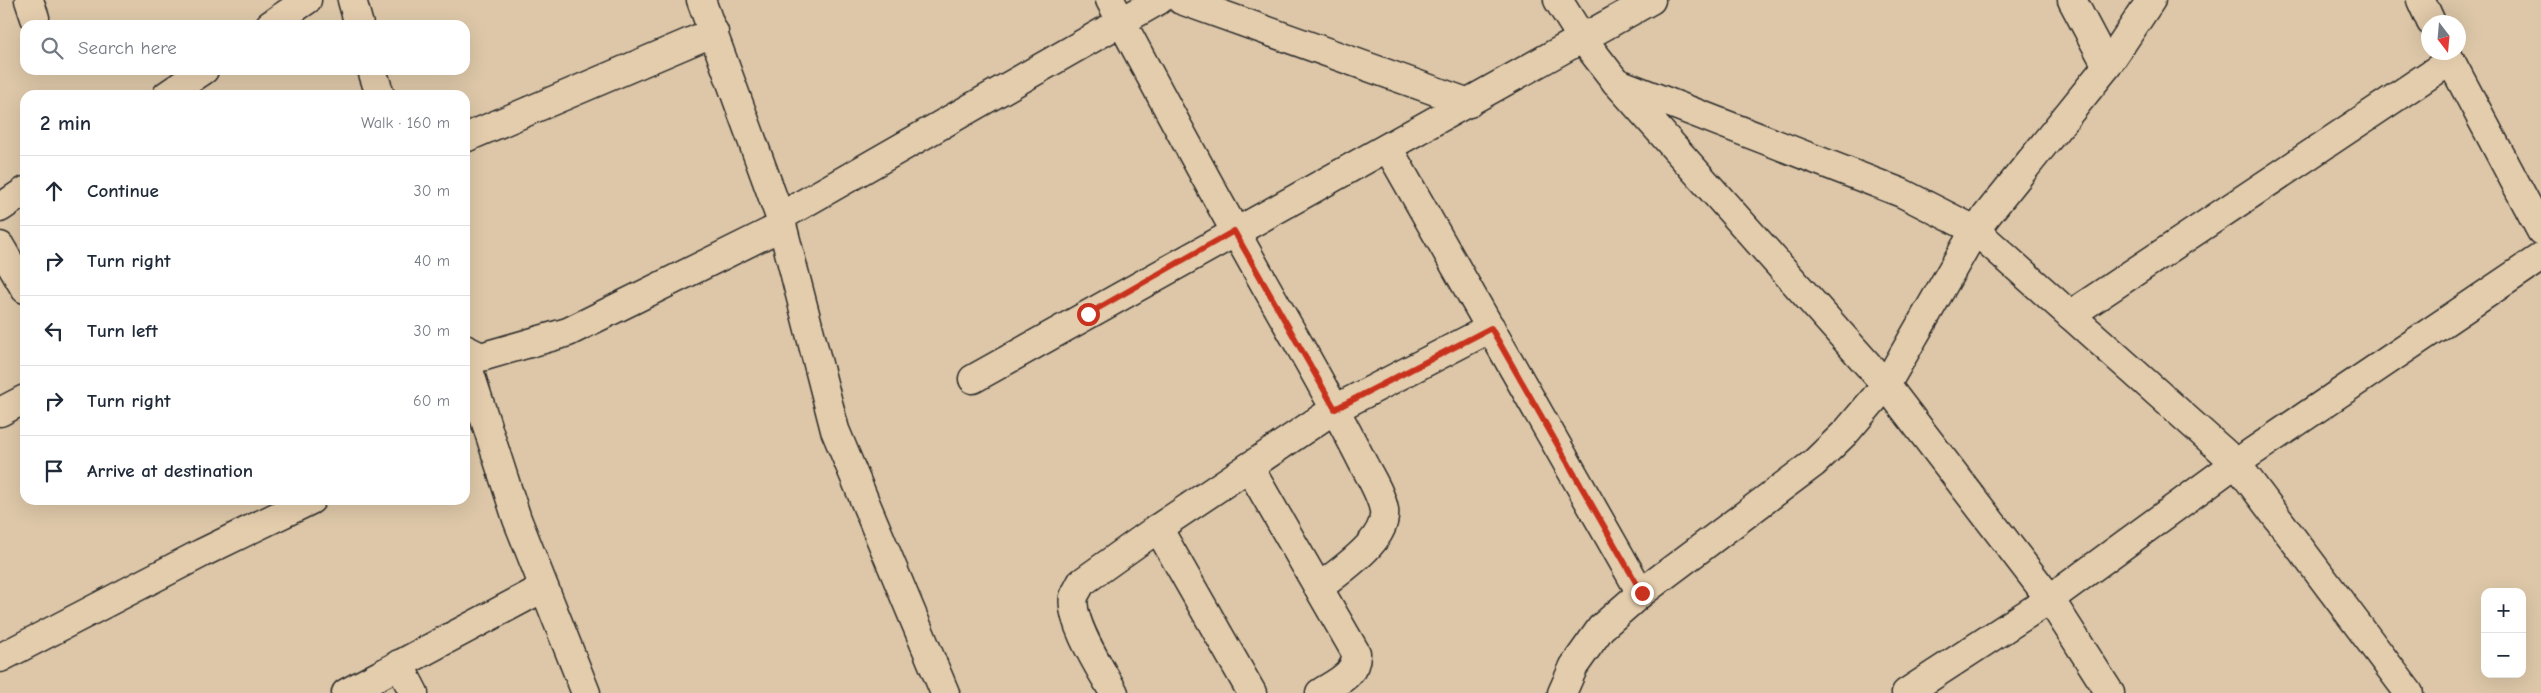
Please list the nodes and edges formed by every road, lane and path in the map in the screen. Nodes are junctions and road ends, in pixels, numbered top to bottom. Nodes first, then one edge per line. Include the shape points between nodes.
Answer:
1 (307, 0) edge
2 (352, 0) edge
3 (702, 0) edge
4 (1159, 0) edge
5 (1181, 0) edge
6 (1558, 0) edge
7 (1651, 0) edge
8 (2072, 0) edge
9 (2151, 0) edge
10 (2421, 0) edge
11 (1115, 10) edge
12 (2428, 15) edge
13 (277, 20) edge
14 (358, 20) edge
15 (714, 32) junction
16 (1582, 38) junction
17 (2444, 60) edge
18 (2450, 60) edge
19 (2106, 66) junction
20 (197, 75) edge
21 (374, 75) edge
22 (1616, 82) junction
23 (174, 90) edge
24 (378, 90) edge
25 (1469, 103) junction
26 (470, 136) edge
27 (1388, 148) junction
28 (20, 194) edge
29 (0, 208) edge
30 (780, 218) junction
31 (1975, 230) junction
32 (1234, 231) junction
33 (2541, 231) edge
34 (0, 246) edge
35 (2541, 257) edge
36 (20, 281) edge
37 (2070, 315) junction
38 (1491, 328) junction
39 (470, 351) edge
40 (973, 379) dead end
41 (1886, 385) junction
42 (470, 389) edge
43 (20, 402) edge
44 (1335, 409) junction
45 (0, 412) edge
46 (475, 420) edge
47 (2236, 463) junction
48 (1249, 467) junction
49 (301, 505) edge
50 (1158, 528) junction
51 (544, 588) junction
52 (1319, 588) junction
53 (1642, 593) junction
54 (2050, 599) junction
55 (0, 658) edge
56 (399, 664) junction
57 (346, 693) edge
58 (414, 693) edge
59 (586, 693) edge
60 (945, 693) edge
61 (1114, 693) edge
62 (1252, 693) edge
63 (1320, 693) edge
64 (1562, 693) edge
65 (1906, 693) edge
66 (2110, 693) edge
67 (2409, 693) edge

1 - 13 street
2 - 14 street
3 - 15 street
4 - 11 street
5 - 25 street
6 - 16 street
7 - 16 street
8 - 19 street
9 - 19 street
10 - 12 street
11 - 30 street
11 - 32 street
15 - 26 street
15 - 30 street
16 - 22 street
16 - 25 street
17 - 37 street
18 - 33 street
19 - 31 street
20 - 23 street
21 - 24 street
22 - 31 street via 1902,193
22 - 41 street
25 - 27 street
27 - 32 street
27 - 38 street
28 - 29 street
30 - 39 street via 780,227 568,332 480,356
30 - 60 street via 835,430
31 - 37 street
31 - 41 street
32 - 40 street
32 - 44 street
34 - 36 street
35 - 47 street
37 - 47 street
38 - 44 street
38 - 53 street
41 - 53 street via 1847,431 1814,463
41 - 54 street
42 - 46 street
43 - 45 street
44 - 48 street
44 - 52 street via 1378,494 1384,510 1383,524 1367,547
46 - 51 street
47 - 54 street
47 - 67 street
48 - 50 street
48 - 52 street
49 - 55 street
50 - 61 street via 1081,583 1074,597 1074,611 1080,627
50 - 62 street
51 - 56 street
51 - 59 street
52 - 63 street via 1351,644 1356,661 1347,675
53 - 64 street via 1601,628 1574,666
54 - 65 street
54 - 66 street
56 - 57 street
56 - 58 street

